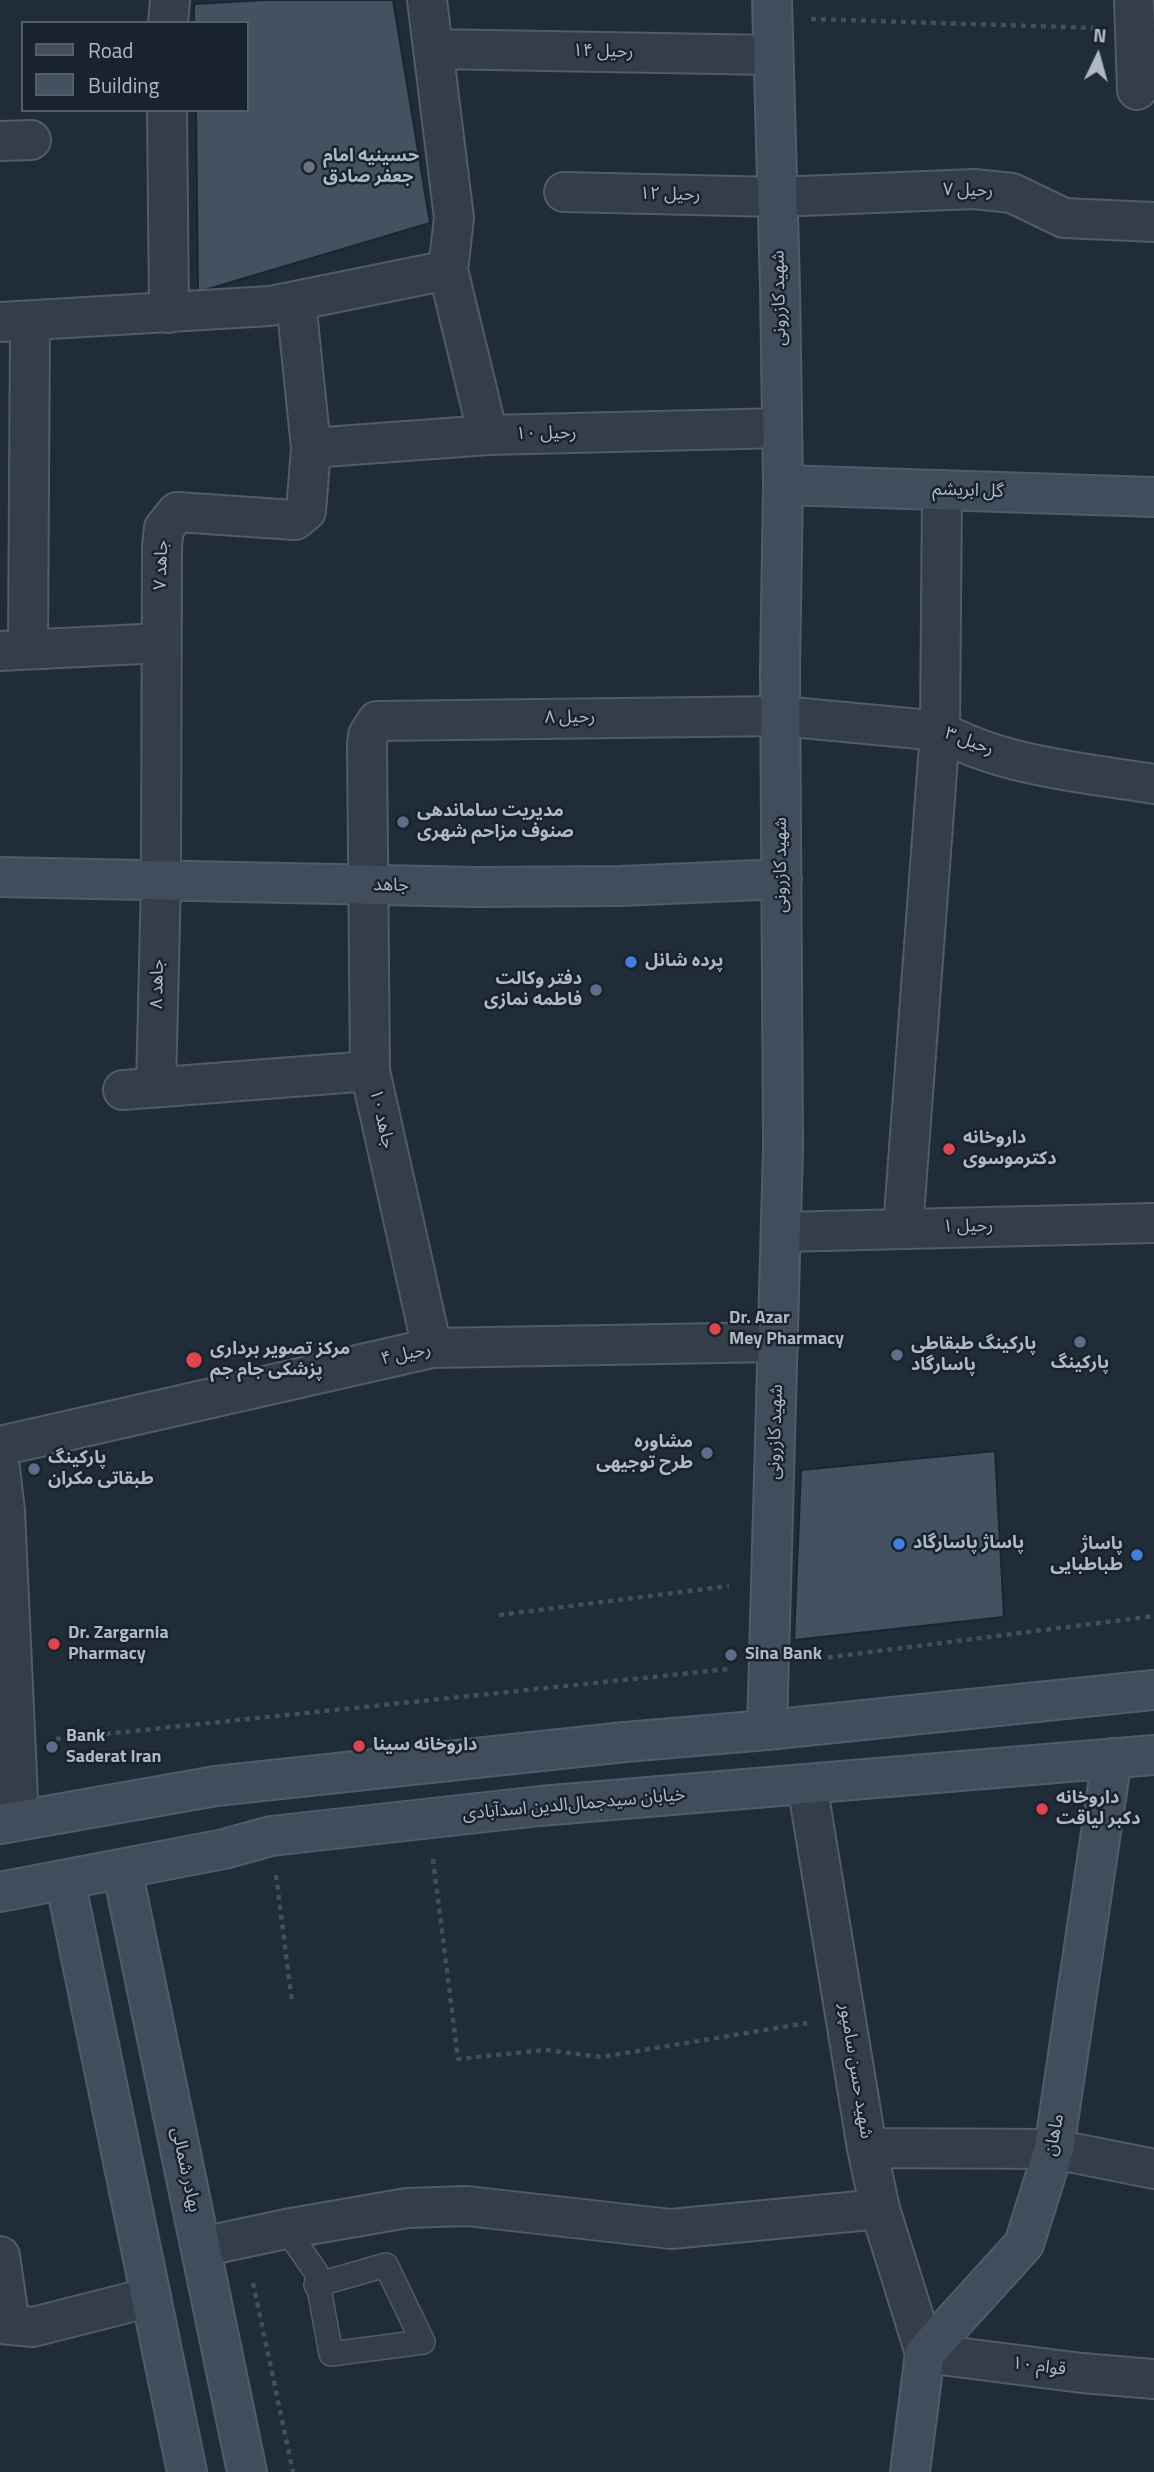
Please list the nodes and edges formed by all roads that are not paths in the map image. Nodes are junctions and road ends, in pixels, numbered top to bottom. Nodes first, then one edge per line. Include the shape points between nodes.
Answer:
1 (170, 0) edge
2 (427, 0) edge
3 (1135, 15) edge
4 (168, 21) edge
5 (772, 24) edge
6 (433, 49) junction
7 (1137, 90) dead end
8 (167, 112) edge
9 (564, 192) dead end
10 (777, 197) junction
11 (1154, 222) edge
12 (448, 270) junction
13 (296, 301) junction
14 (169, 313) junction
15 (15, 322) edge
16 (782, 428) junction
17 (488, 435) junction
18 (311, 449) junction
19 (783, 485) junction
20 (942, 490) junction
21 (1154, 497) edge
22 (161, 643) junction
23 (14, 650) edge
24 (781, 716) junction
25 (940, 731) junction
26 (368, 735) joint
27 (1154, 784) edge
28 (0, 877) edge
29 (782, 878) junction
30 (160, 882) junction
31 (368, 885) junction
32 (370, 1071) junction
33 (1154, 1223) edge
34 (903, 1229) junction
35 (781, 1232) junction
36 (779, 1342) junction
37 (432, 1348) junction
38 (0, 1446) edge
39 (0, 1469) edge
40 (2, 1512) edge
41 (1154, 1690) edge
42 (767, 1730) junction
43 (1154, 1755) edge
44 (1112, 1758) junction
45 (807, 1784) junction
46 (10, 1822) edge
47 (122, 1869) junction
48 (65, 1880) junction
49 (0, 1892) edge
50 (867, 2148) junction
51 (1054, 2149) junction
52 (1154, 2169) edge
53 (880, 2209) junction
54 (286, 2229) junction
55 (201, 2247) junction
56 (0, 2256) edge
57 (316, 2285) junction
58 (151, 2297) junction
59 (216, 2324) junction
60 (5, 2325) edge
61 (159, 2336) junction
62 (925, 2353) junction
63 (1154, 2379) edge
64 (187, 2472) edge
65 (247, 2472) edge
66 (910, 2472) edge

1 - 4 street
2 - 6 street
3 - 7 street
5 - 6 street, رحیل ۱۴
5 - 10 street, شهید کازرونی
6 - 12 street via 454,218
8 - 14 street
9 - 10 street, رحیل ۱۲
10 - 11 street, رحیل ۷ via 993,190 1012,193 1065,218
10 - 16 street, شهید کازرونی
12 - 13 street
12 - 17 street
13 - 14 street
13 - 18 street, جاهد ۷
14 - 15 street
15 - 23 street
16 - 17 street, رحیل ۱۰
16 - 19 street, شهید کازرونی
17 - 18 street, رحیل ۱۰
18 - 22 street, جاهد ۷ via 306,511 295,520 177,512 164,528
19 - 20 street, گل ابریشم
19 - 24 street, شهید کازرونی
20 - 21 street, گل ابریشم
20 - 25 street
22 - 23 street
22 - 30 street, جاهد ۷
24 - 25 street, رحیل ۳
24 - 26 street, رحیل ۸ via 377,721
24 - 29 street, شهید کازرونی
25 - 27 street, رحیل ۳ via 961,743 1067,771
25 - 34 street
26 - 31 street, جاهد ۱۰
28 - 30 street, جاهد
29 - 31 street, جاهد via 621,886
29 - 35 street, شهید کازرونی
30 - 31 street, جاهد
30 - 32 street, جاهد ۸ via 140,1088
31 - 32 street, جاهد ۱۰
32 - 37 street, جاهد ۱۰
33 - 34 street, رحیل ۱
34 - 35 street, رحیل ۱
35 - 36 street, شهید کازرونی
36 - 37 street, رحیل ۴
36 - 42 street, شهید کازرونی
37 - 38 street, رحیل ۴
39 - 40 street
40 - 46 street via 15,1743
41 - 42 street
42 - 46 street via 216,1786
43 - 44 street, خیابان سیدجمال‌الدین اسدآبادی
44 - 45 street, خیابان سیدجمال‌الدین اسدآبادی
44 - 51 street, ماهان
45 - 47 street, خیابان سیدجمال‌الدین اسدآبادی via 540,1806 271,1836
45 - 50 street, شهید حسن سامپور
47 - 48 street, خیابان سیدجمال‌الدین اسدآبادی
47 - 55 street, بهادر شمالی
48 - 49 street, خیابان سیدجمال‌الدین اسدآبادی
48 - 58 street
50 - 51 street
50 - 53 street, شهید حسن سامپور
51 - 52 street
51 - 62 street, ماهان via 1024,2244
53 - 54 street via 671,2229 467,2206 407,2208
53 - 62 street, شهید حسن سامپور
54 - 55 street
54 - 57 lane via 316,2273
55 - 59 street, بهادر شمالی
56 - 60 street
57 - 57 lane via 331,2354 423,2342 386,2265
58 - 60 street via 33,2327
58 - 61 street
59 - 61 street
59 - 65 street, بهادر شمالی
61 - 64 street
62 - 63 street, قوام ۱۰
62 - 66 street

